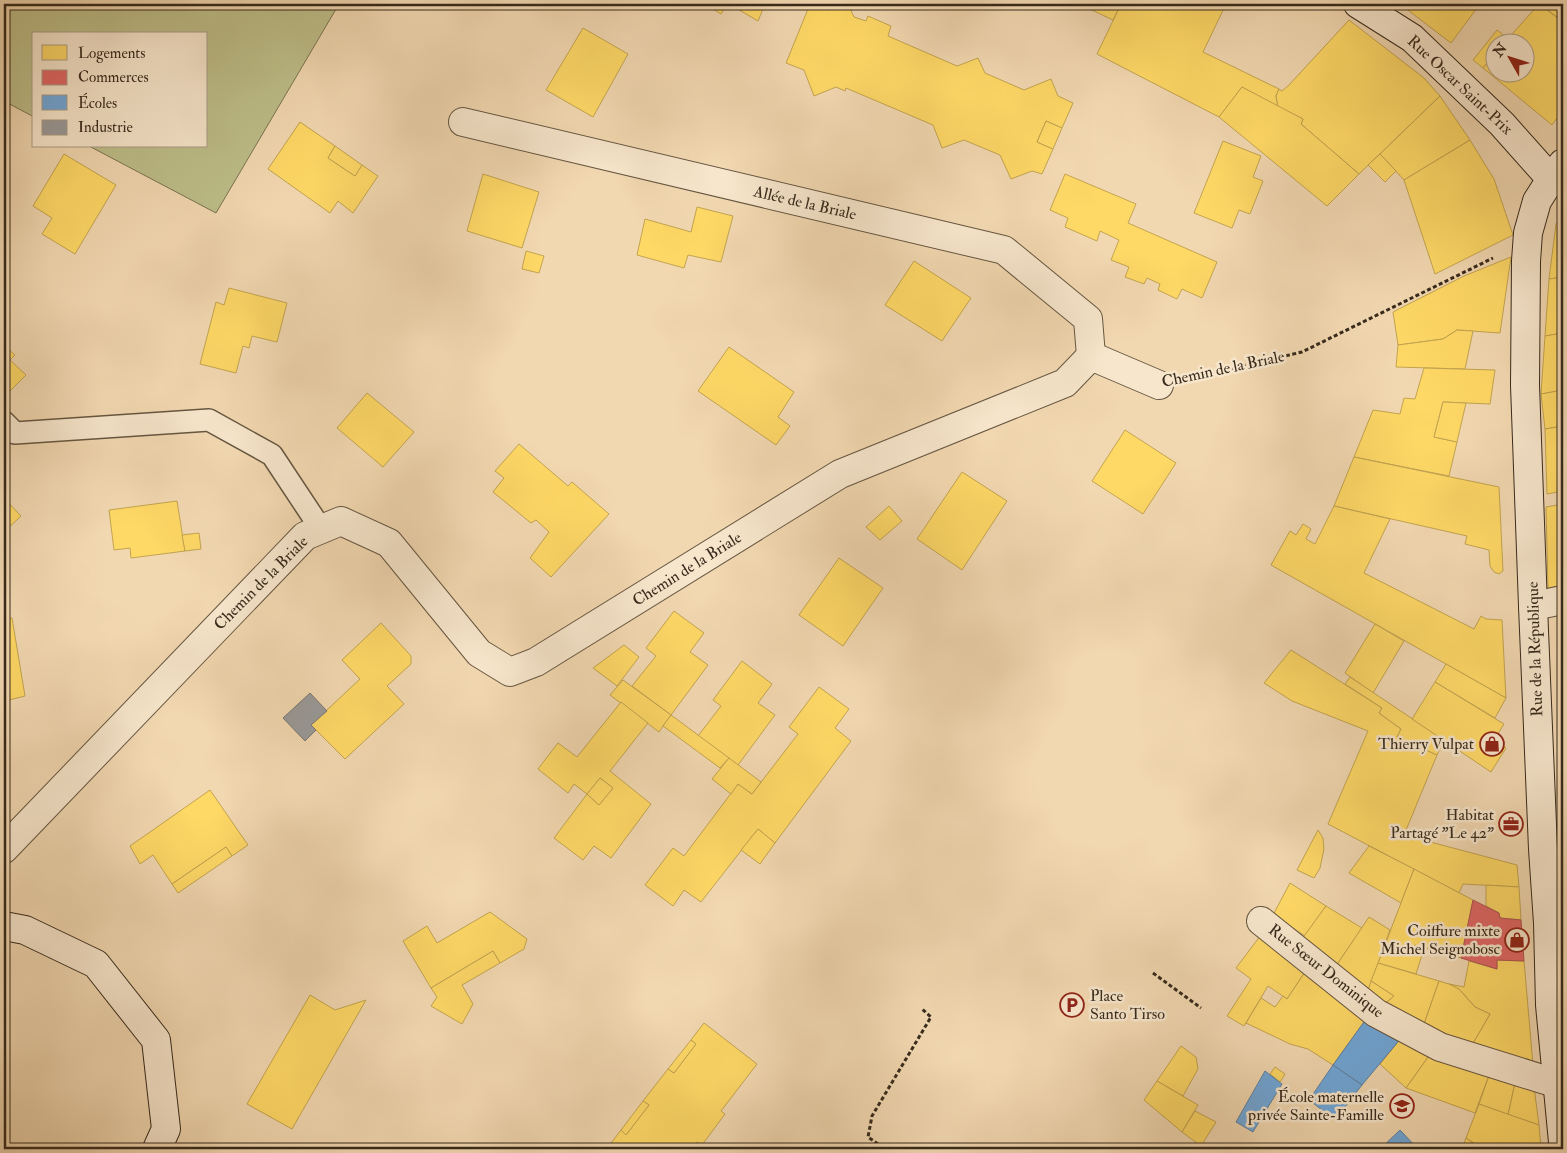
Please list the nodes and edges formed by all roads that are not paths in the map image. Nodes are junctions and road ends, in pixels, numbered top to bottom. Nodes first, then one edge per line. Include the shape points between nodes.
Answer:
1 (1358, 4) edge
2 (463, 122) dead end
3 (1557, 171) edge
4 (1091, 356) junction
5 (1159, 385) road end
6 (4, 422) edge
7 (321, 530) junction
8 (1563, 600) edge
9 (1533, 606) junction
10 (4, 849) edge
11 (1261, 921) dead end
12 (1556, 921) edge
13 (4, 926) edge
14 (1558, 1084) junction
15 (1563, 1142) edge
16 (157, 1149) edge

1 - 3 street, Rue Oscar Saint-Prix via 1412,38 1502,124
2 - 4 street, Allée de la Briale via 1004,250 1088,319
3 - 9 street, Rue de la République via 1537,201 1528,233 1526,261 1525,385
4 - 5 street, Chemin de la Briale
4 - 7 street, Chemin de la Briale via 1065,383 840,474 536,662 510,672 480,653 390,543 341,521
6 - 7 lane via 15,433 209,420 272,455
7 - 10 street, Chemin de la Briale via 305,536
8 - 9 street
9 - 12 street, Rue de la République via 1543,849
11 - 14 street, Rue Sœur Dominique via 1376,1013 1440,1046
12 - 14 street, Rue de la République via 1550,1005
13 - 16 street via 25,930 96,964 156,1040 166,1129
14 - 15 street, Rue de la République

